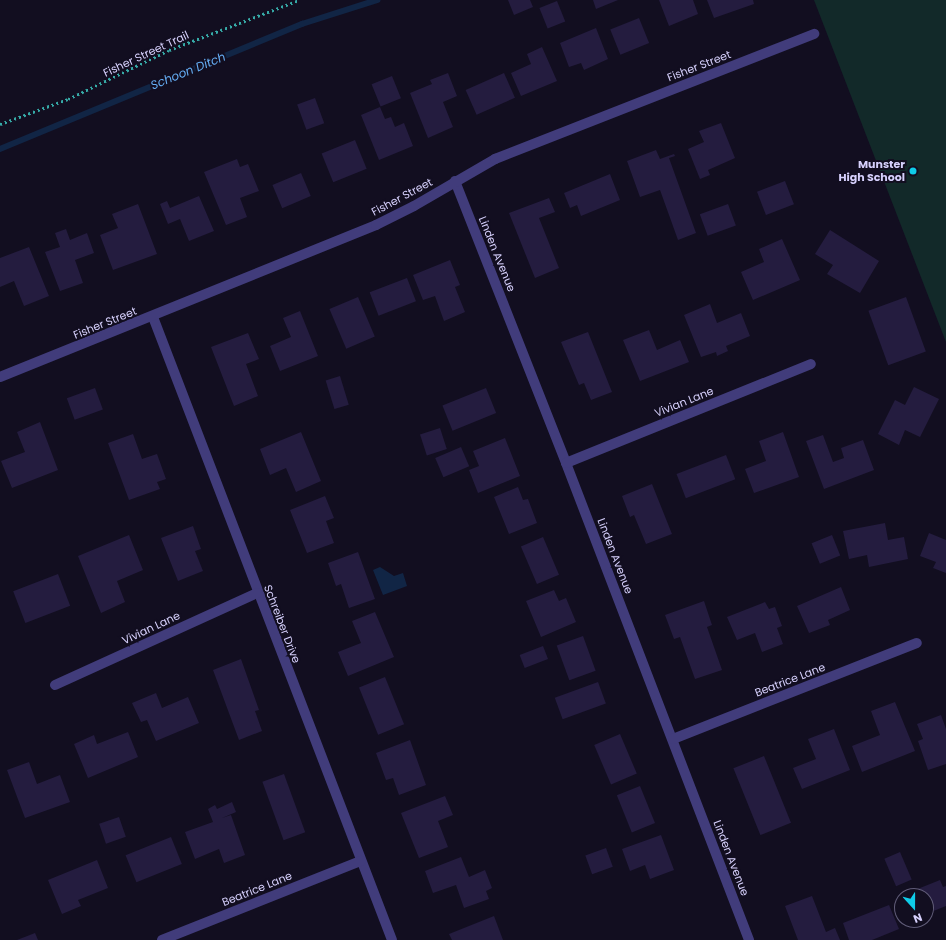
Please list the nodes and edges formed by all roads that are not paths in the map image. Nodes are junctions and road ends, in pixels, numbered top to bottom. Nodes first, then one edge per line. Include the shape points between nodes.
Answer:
1 (814, 34) dead end
2 (455, 181) junction
3 (153, 317) junction
4 (811, 364) dead end
5 (0, 378) edge
6 (566, 463) junction
7 (257, 593) junction
8 (917, 643) dead end
9 (55, 685) dead end
10 (673, 739) junction
11 (361, 861) junction
12 (162, 940) edge
13 (392, 940) edge
14 (750, 940) edge

1 - 2 street, Fisher Street via 495,159
2 - 3 street, Fisher Street via 376,225
2 - 6 street, Linden Avenue
3 - 5 street, Fisher Street
3 - 7 street, Schreiber Drive
4 - 6 street, Vivian Lane
6 - 10 street, Linden Avenue
7 - 9 street, Vivian Lane
7 - 11 street, Schreiber Drive
8 - 10 street, Beatrice Lane
10 - 14 street, Linden Avenue
11 - 12 street, Beatrice Lane
11 - 13 street, Schreiber Drive

